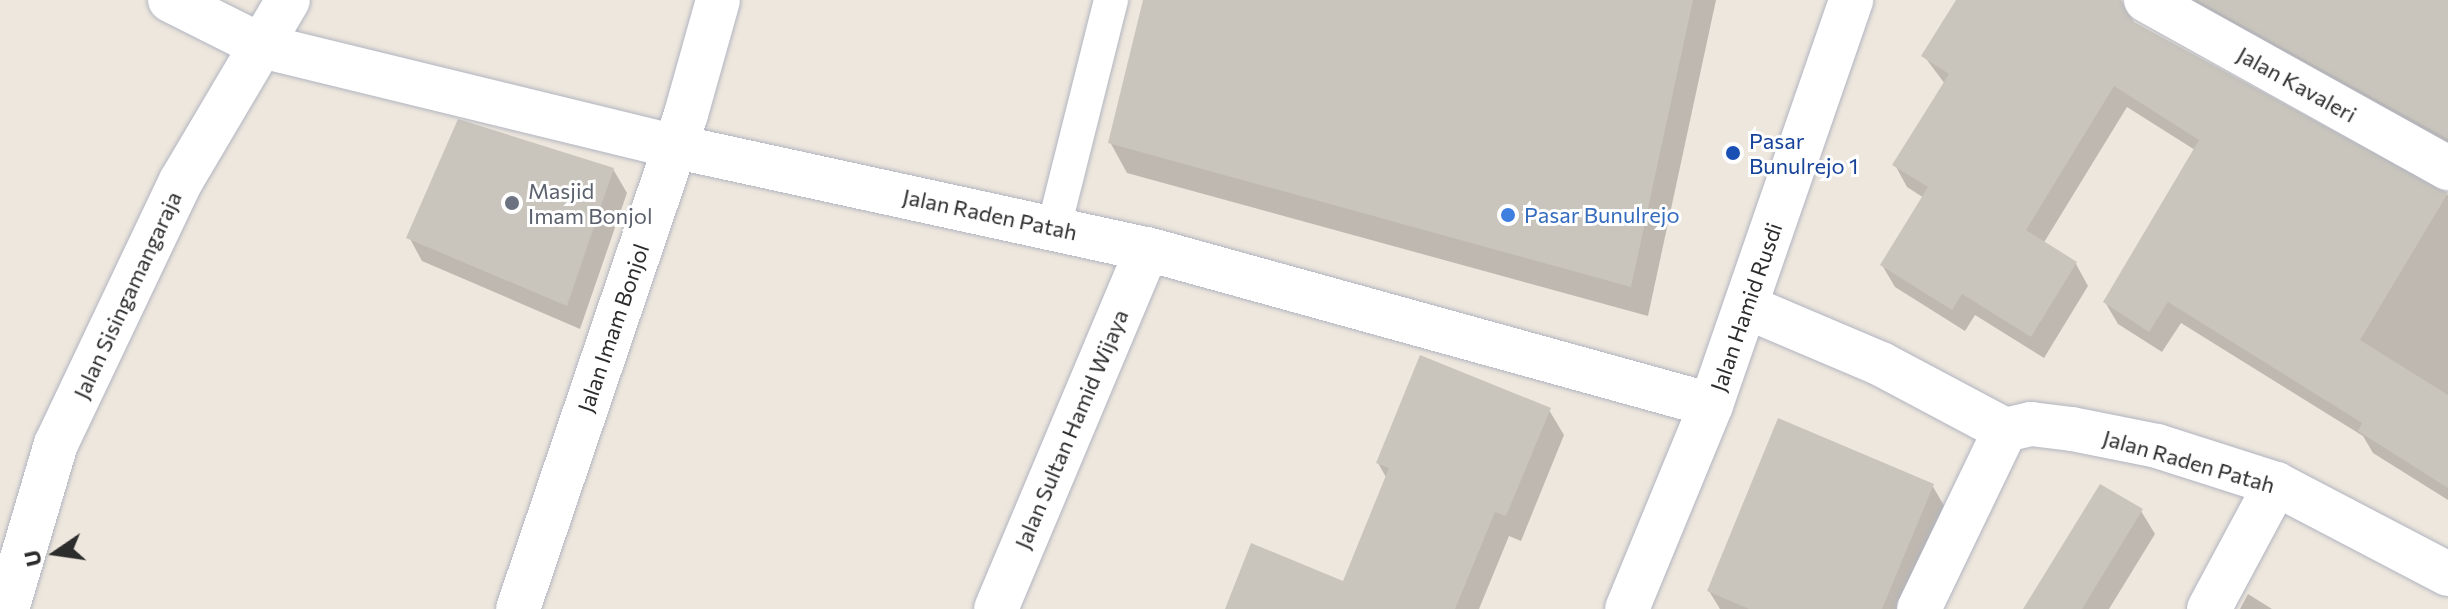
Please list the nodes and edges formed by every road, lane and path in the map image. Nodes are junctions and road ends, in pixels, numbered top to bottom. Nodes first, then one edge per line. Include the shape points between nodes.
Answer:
1 (170, 0) edge
2 (288, 0) edge
3 (718, 0) edge
4 (1111, 0) edge
5 (1851, 0) edge
6 (2146, 0) edge
7 (262, 46) junction
8 (673, 146) junction
9 (2448, 168) edge
10 (1054, 227) junction
11 (1147, 249) junction
12 (1747, 307) junction
13 (1711, 405) junction
14 (2005, 430) junction
15 (2276, 484) junction
16 (2448, 574) edge
17 (7, 609) edge
18 (518, 609) edge
19 (996, 609) edge
20 (1627, 609) edge
21 (1919, 609) edge
22 (2209, 609) edge

1 - 7 street, Jalan Raden Patah
2 - 7 street, Jalan Sisingamangaraja
3 - 8 street, Jalan Imam Bonjol
4 - 10 lane
5 - 12 street, Jalan Hamid Rusdi
6 - 9 street, Jalan Kavaleri
7 - 8 street, Jalan Raden Patah
7 - 17 street, Jalan Sisingamangaraja via 181,181 56,444
8 - 10 street, Jalan Raden Patah
8 - 18 street, Jalan Imam Bonjol
10 - 11 street, Jalan Raden Patah
11 - 13 street, Jalan Raden Patah
11 - 19 street, Jalan Sultan Hamid Wijaya
12 - 13 street, Jalan Hamid Rusdi
12 - 14 street via 1881,364
13 - 20 street, Jalan Hamid Rusdi
14 - 15 street, Jalan Raden Patah via 2031,424 2072,429 2157,446
14 - 21 street
15 - 16 street, Jalan Raden Patah
15 - 22 street

